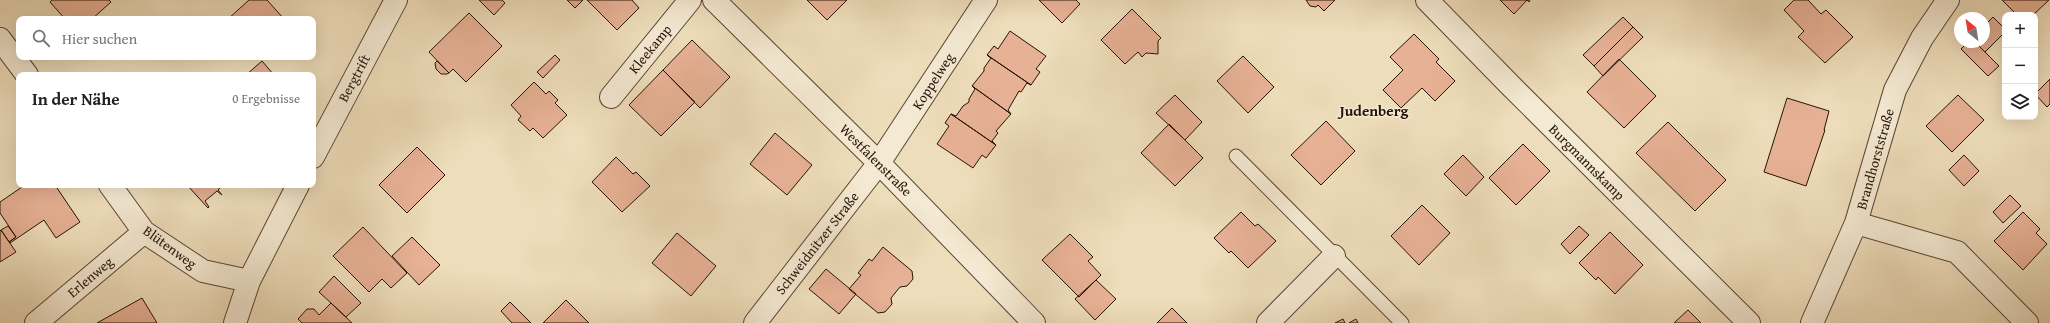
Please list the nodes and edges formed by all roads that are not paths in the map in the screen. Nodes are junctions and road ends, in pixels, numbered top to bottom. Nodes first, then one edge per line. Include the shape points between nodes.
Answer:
1 (396, 0) edge
2 (690, 0) edge
3 (714, 0) edge
4 (986, 0) edge
5 (1427, 0) edge
6 (1948, 0) edge
7 (0, 39) edge
8 (25, 72) edge
9 (611, 97) dead end
10 (316, 150) edge
11 (1236, 156) dead end
12 (879, 163) junction
13 (112, 188) edge
14 (296, 188) edge
15 (1856, 223) junction
16 (144, 232) junction
17 (1334, 256) junction
18 (249, 281) junction
19 (36, 323) edge
20 (235, 323) edge
21 (755, 323) edge
22 (1034, 323) edge
23 (1268, 323) edge
24 (1402, 323) edge
25 (1749, 323) edge
26 (1812, 323) edge
27 (2027, 323) edge

1 - 10 street, Bergtrift
2 - 9 street, Kleekamp
3 - 12 street, Westfalenstraße
4 - 12 street, Koppelweg
5 - 25 street, Burgmannskamp
6 - 15 street, Brandhorststraße via 1922,38 1895,90
7 - 8 street
11 - 17 lane
12 - 21 street, Schweidnitzer Straße
12 - 22 street, Westfalenstraße
13 - 16 street, Blütenweg
14 - 18 street
15 - 26 street, Brandhorststraße
15 - 27 street via 1957,252
16 - 18 street, Blütenweg via 203,271
16 - 19 street, Erlenweg
17 - 23 street
17 - 24 lane
18 - 20 street

